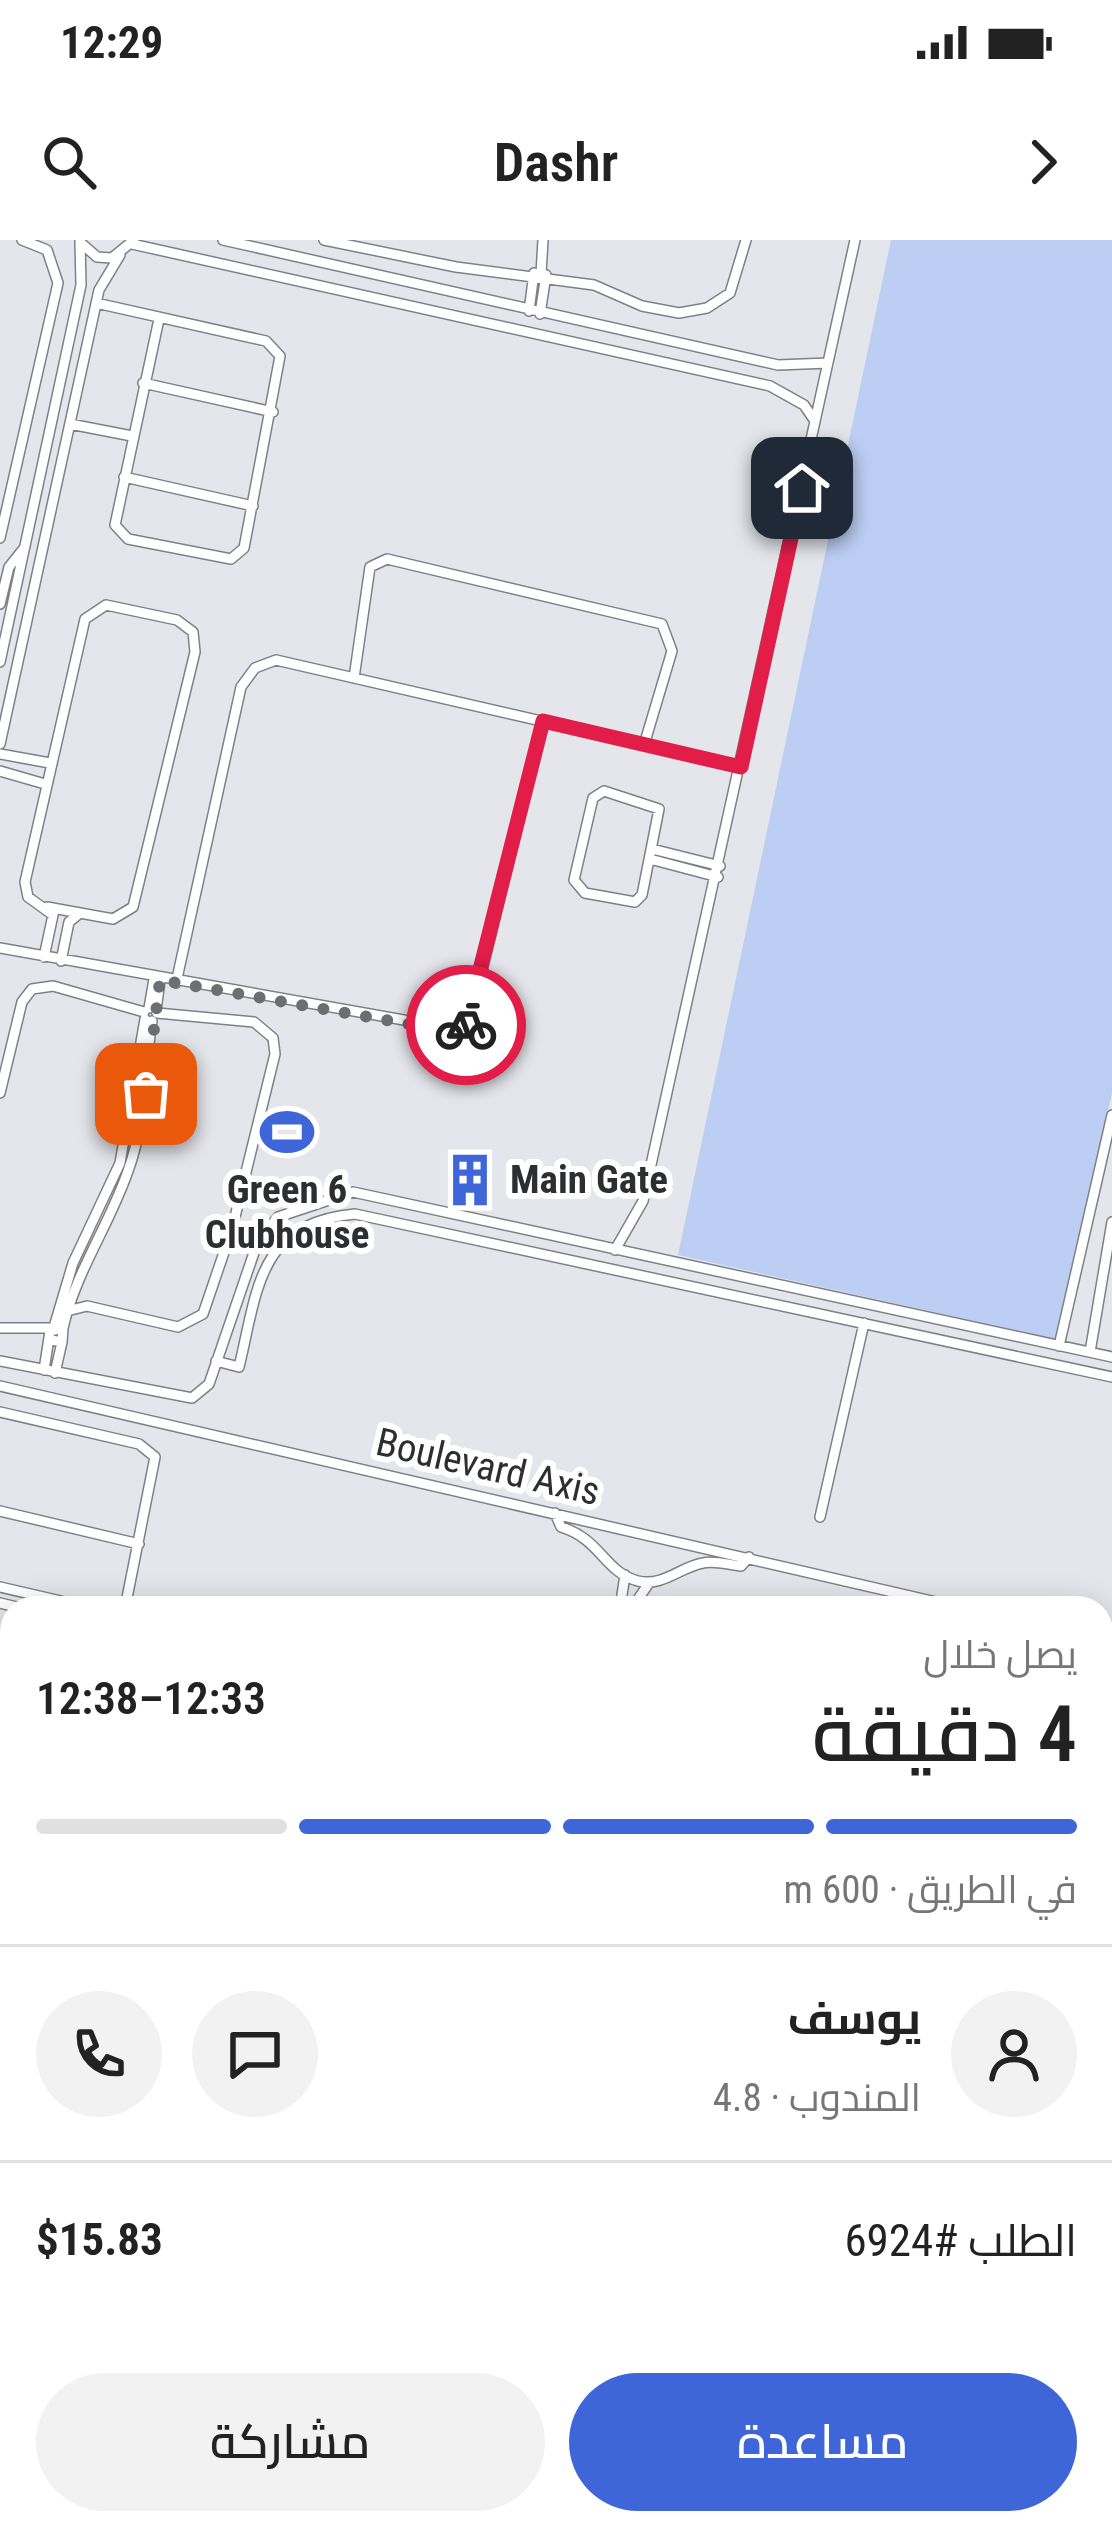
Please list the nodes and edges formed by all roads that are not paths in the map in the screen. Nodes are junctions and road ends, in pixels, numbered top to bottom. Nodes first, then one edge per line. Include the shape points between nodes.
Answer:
1 (22, 240) edge
2 (80, 240) edge
3 (223, 240) edge
4 (324, 240) edge
5 (543, 240) edge
6 (746, 240) edge
7 (855, 240) edge
8 (133, 242) edge
9 (357, 243) edge
10 (120, 256) junction
11 (540, 274) junction
12 (96, 303) junction
13 (534, 312) junction
14 (159, 319) junction
15 (828, 363) junction
16 (143, 383) junction
17 (273, 412) junction
18 (815, 421) junction
19 (70, 424) junction
20 (132, 436) junction
21 (124, 477) junction
22 (253, 506) junction
23 (0, 538) edge
24 (25, 547) junction
25 (1, 597) edge
26 (0, 662) edge
27 (354, 678) junction
28 (543, 721) junction
29 (0, 744) edge
30 (644, 745) junction
31 (0, 754) edge
32 (50, 763) junction
33 (741, 767) junction
34 (0, 771) edge
35 (45, 784) junction
36 (651, 854) junction
37 (719, 872) junction
38 (47, 908) junction
39 (80, 913) junction
40 (49, 936) junction
41 (65, 939) junction
42 (0, 948) edge
43 (44, 957) junction
44 (61, 961) junction
45 (157, 979) junction
46 (176, 983) junction
47 (151, 1014) junction
48 (0, 1093) edge
49 (1112, 1115) edge
50 (1112, 1222) edge
51 (615, 1250) junction
52 (77, 1265) junction
53 (72, 1294) junction
54 (86, 1306) junction
55 (67, 1311) junction
56 (864, 1323) junction
57 (0, 1328) edge
58 (55, 1333) junction
59 (1059, 1346) junction
60 (1090, 1352) junction
61 (1112, 1358) edge
62 (0, 1361) edge
63 (216, 1361) junction
64 (49, 1372) junction
65 (1112, 1377) edge
66 (0, 1386) edge
67 (0, 1412) edge
68 (0, 1511) edge
69 (555, 1513) junction
70 (820, 1516) dead end
71 (139, 1544) junction
72 (749, 1557) junction
73 (625, 1575) junction
74 (650, 1582) junction
75 (0, 1586) edge
76 (41, 1596) edge
77 (128, 1596) edge
78 (622, 1596) edge
79 (640, 1596) edge
80 (912, 1596) edge

1 - 23 street via 47,250 58,283
2 - 10 street via 97,256
2 - 24 street via 81,285
3 - 13 street
4 - 9 street
5 - 11 street
6 - 11 street via 734,289 693,312 642,307 603,287
7 - 15 street
8 - 10 street
8 - 18 street via 770,386
9 - 11 street via 456,267
10 - 12 street
11 - 13 street
12 - 14 street
12 - 19 street
13 - 15 street via 778,365
14 - 16 street
14 - 17 street via 272,344 282,362
15 - 18 street
16 - 17 street
16 - 20 street
17 - 22 street
18 - 33 street
19 - 20 street
19 - 29 street
20 - 21 street
21 - 22 street
21 - 22 street via 115,520 128,539 231,559 244,548
24 - 25 street
24 - 26 street
27 - 28 street
27 - 30 street via 375,560 512,587 666,628 671,651
27 - 46 street via 276,660 247,676
28 - 30 street
28 - 46 street via 470,1020 460,1030
30 - 33 street
31 - 32 street
32 - 35 street
32 - 39 street via 90,613 106,605 186,625 195,652 136,900 121,917
33 - 37 street
34 - 35 street
35 - 38 street via 25,882 28,897
36 - 36 street via 656,805 594,795 576,886 634,902
36 - 37 street
37 - 51 street via 644,1201
38 - 39 street
38 - 40 street
39 - 41 street
40 - 41 street
40 - 43 street
41 - 44 street
42 - 43 street
43 - 44 street
44 - 45 street
45 - 46 street
45 - 47 street
47 - 48 street via 53,986 32,989 22,1001
47 - 52 street via 143,1110
47 - 54 street via 254,1022 271,1034 274,1054 203,1314 178,1328
49 - 59 street
50 - 60 street
51 - 59 street
51 - 63 street via 353,1192 326,1199 278,1217 258,1240
52 - 53 street
52 - 58 street
53 - 54 street
53 - 55 street
54 - 55 street
55 - 58 street
56 - 63 street via 355,1214 322,1217 274,1248 239,1366
56 - 65 street
56 - 70 street
57 - 58 street
58 - 64 street
59 - 60 street
60 - 61 street
62 - 64 street
63 - 64 street via 205,1388 187,1400
66 - 69 street, Boulevard Axis
67 - 71 street via 152,1451
68 - 71 street
69 - 72 street, Boulevard Axis
69 - 73 street via 559,1525 590,1537
71 - 77 street
72 - 74 street via 745,1565 703,1562
72 - 80 street, Boulevard Axis
73 - 74 street
73 - 78 street
74 - 79 street
75 - 76 street

